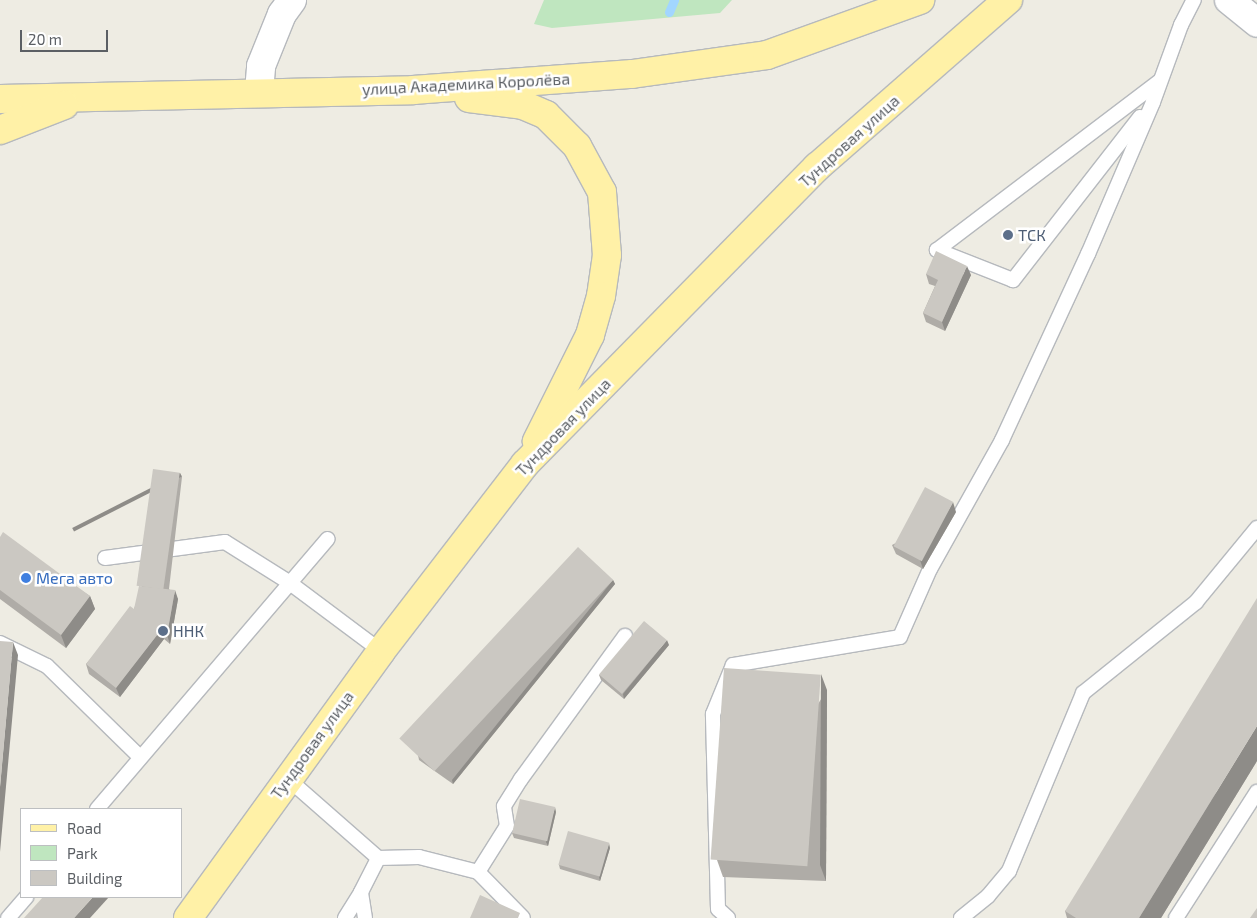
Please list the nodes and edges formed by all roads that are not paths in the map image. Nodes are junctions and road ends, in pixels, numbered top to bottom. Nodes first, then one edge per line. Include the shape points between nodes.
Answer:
1 (292, 0) edge
2 (1008, 0) edge
3 (1194, 0) edge
4 (1229, 0) edge
5 (903, 3) edge
6 (1257, 23) edge
7 (1160, 81) junction
8 (413, 90) junction
9 (259, 91) junction
10 (84, 98) junction
11 (0, 99) edge
12 (1153, 102) junction
13 (0, 130) edge
14 (525, 464) junction
15 (1257, 528) edge
16 (328, 539) dead end
17 (105, 558) dead end
18 (290, 583) junction
19 (625, 636) dead end
20 (0, 643) edge
21 (381, 650) junction
22 (139, 756) junction
23 (287, 778) junction
24 (1257, 792) edge
25 (97, 808) edge
26 (378, 858) junction
27 (478, 872) junction
28 (361, 892) junction
29 (25, 898) edge
30 (8, 918) edge
31 (188, 918) edge
32 (345, 918) edge
33 (365, 918) edge
34 (524, 918) edge
35 (728, 918) edge
36 (961, 918) edge
37 (1176, 918) edge

1 - 9 street via 282,14 261,66
2 - 14 main road, Тундровая улица via 817,166
3 - 7 lane
4 - 6 street
5 - 8 main road, улица Академика Королёва via 767,56 632,74
7 - 12 lane
7 - 12 lane via 937,250 1013,280
8 - 9 main road, улица Академика Королёва
8 - 14 main road via 523,105 546,115 578,146 602,192 607,255 601,296 590,336
9 - 10 main road, улица Академика Королёва
10 - 11 main road, улица Академика Королёва
10 - 13 main road
12 - 35 lane via 1002,440 930,569 900,636 733,665 713,714 718,909
14 - 21 main road, Тундровая улица
15 - 36 lane via 1196,602 1083,693 1009,871 988,896
16 - 18 lane
17 - 18 lane via 225,542
18 - 21 lane
18 - 22 lane
19 - 27 lane via 521,778 504,806 507,826
20 - 22 lane via 47,666
21 - 23 main road, Тундровая улица
22 - 25 lane
23 - 26 lane
23 - 31 main road, Тундровая улица
24 - 37 lane
26 - 27 lane via 419,857
26 - 28 lane
27 - 34 lane
28 - 32 lane
28 - 33 lane
29 - 30 lane

